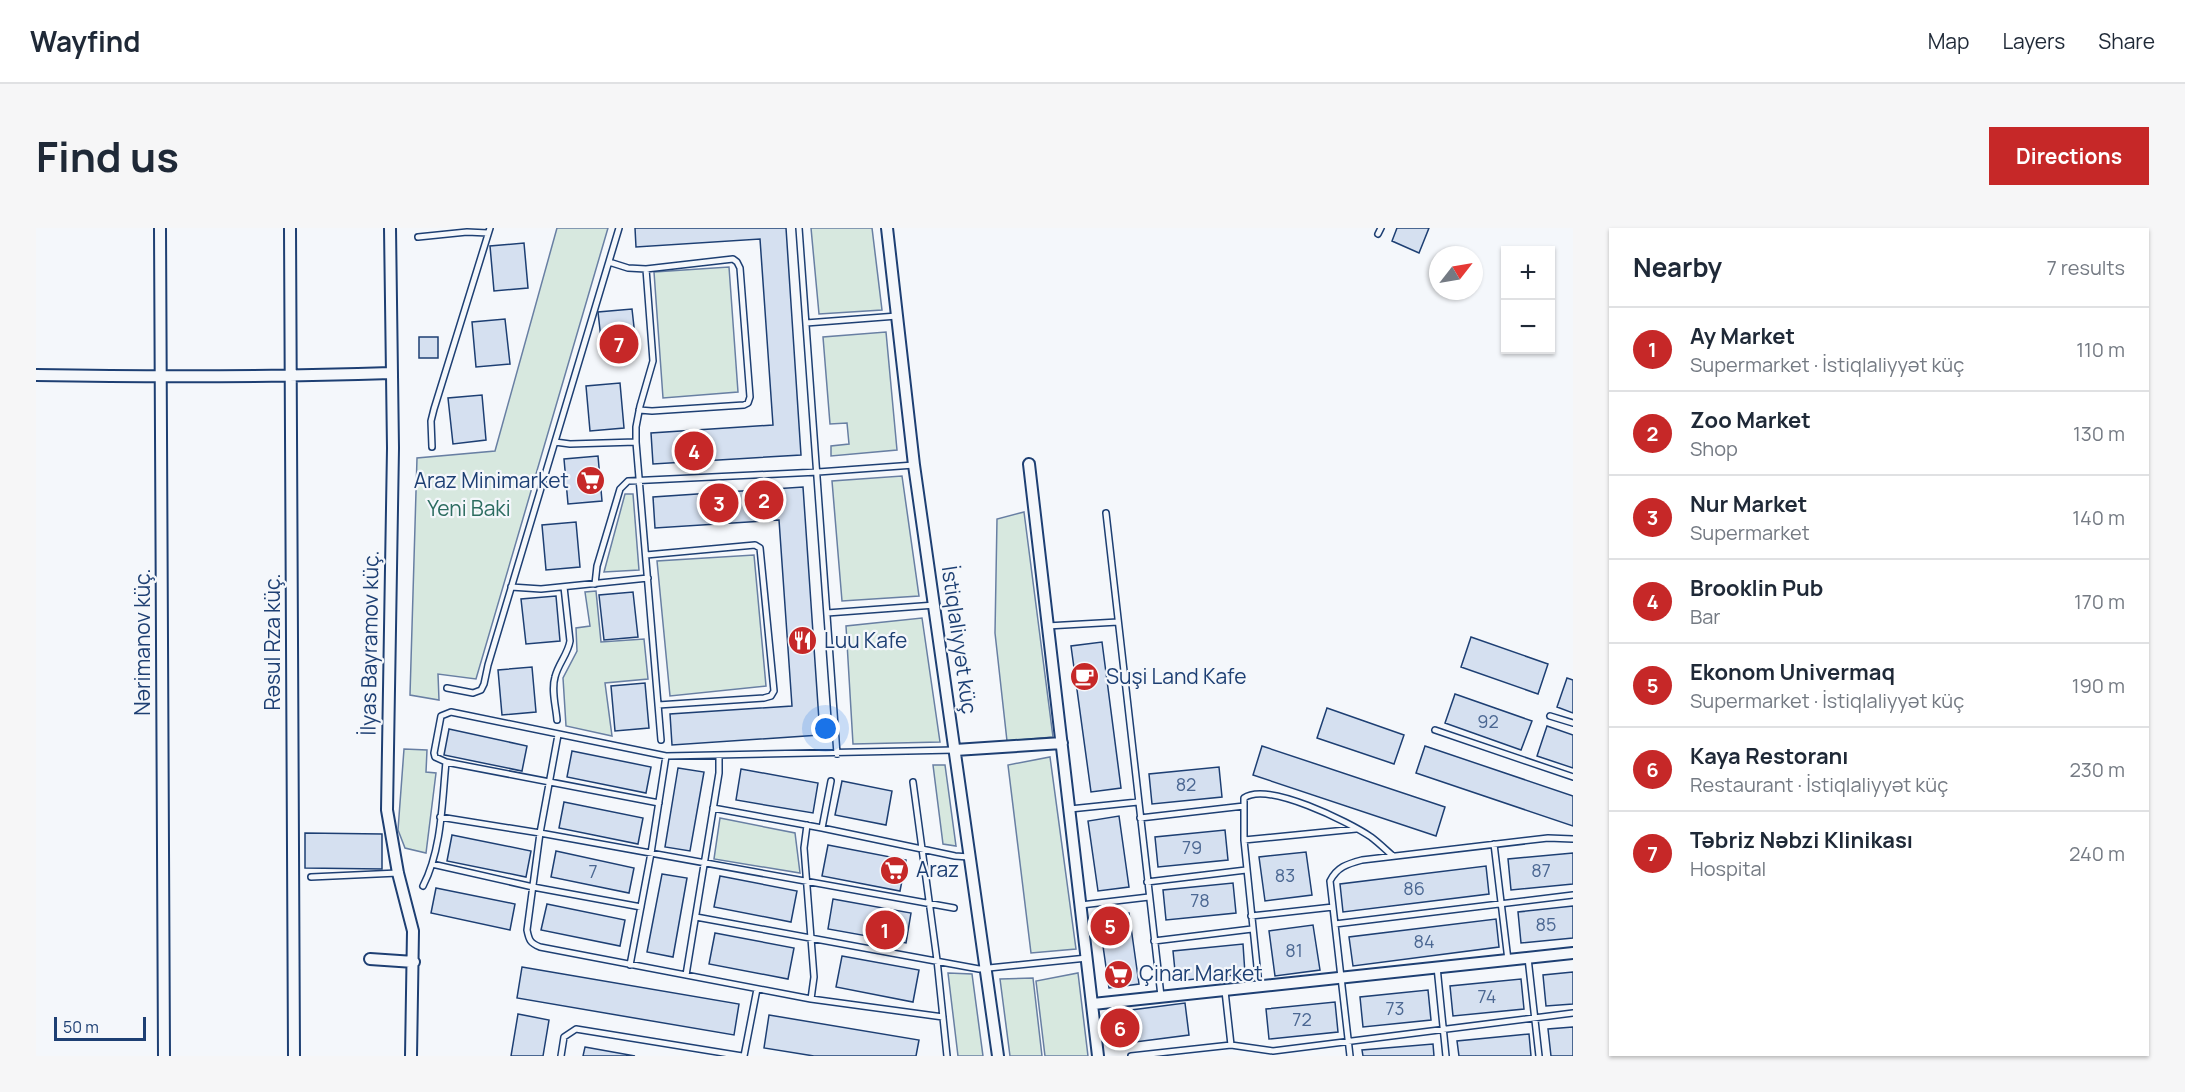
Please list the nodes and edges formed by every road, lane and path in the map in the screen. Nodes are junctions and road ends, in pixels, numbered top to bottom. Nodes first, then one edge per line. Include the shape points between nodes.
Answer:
1 (160, 228) edge
2 (290, 228) edge
3 (390, 228) edge
4 (619, 228) edge
5 (799, 228) edge
6 (887, 228) edge
7 (489, 231) edge
8 (418, 237) dead end
9 (609, 262) junction
10 (646, 269) junction
11 (897, 316) junction
12 (806, 323) junction
13 (391, 373) junction
14 (36, 375) edge
15 (291, 376) junction
16 (162, 378) junction
17 (639, 410) junction
18 (555, 442) junction
19 (636, 442) junction
20 (432, 447) dead end
21 (1029, 464) dead end
22 (914, 465) junction
23 (818, 472) junction
24 (640, 480) junction
25 (1106, 513) dead end
26 (646, 555) junction
27 (648, 578) junction
28 (595, 584) junction
29 (564, 586) junction
30 (511, 587) junction
31 (934, 605) junction
32 (827, 613) junction
33 (1118, 622) junction
34 (1047, 626) junction
35 (447, 688) dead end
36 (658, 705) junction
37 (1550, 716) dead end
38 (557, 720) dead end
39 (1573, 723) edge
40 (1435, 730) dead end
41 (558, 735) junction
42 (661, 740) dead end
43 (1062, 743) junction
44 (955, 750) junction
45 (837, 754) junction
46 (720, 755) junction
47 (666, 756) junction
48 (446, 762) junction
49 (1573, 777) edge
50 (831, 781) dead end
51 (549, 782) junction
52 (913, 782) dead end
53 (1138, 802) junction
54 (659, 803) junction
55 (1244, 806) junction
56 (712, 808) junction
57 (1070, 808) junction
58 (440, 817) junction
59 (1140, 818) junction
60 (807, 825) junction
61 (822, 828) junction
62 (1356, 829) junction
63 (540, 833) junction
64 (1573, 839) edge
65 (1244, 840) junction
66 (1494, 844) junction
67 (924, 850) junction
68 (651, 853) junction
69 (1393, 856) junction
70 (969, 857) junction
71 (704, 863) junction
72 (432, 864) junction
73 (1246, 870) junction
74 (398, 873) junction
75 (311, 877) dead end
76 (807, 880) junction
77 (1148, 882) junction
78 (423, 886) dead end
79 (533, 887) junction
80 (1573, 895) edge
81 (1149, 897) junction
82 (930, 903) junction
83 (1502, 904) junction
84 (1081, 905) junction
85 (641, 907) junction
86 (1333, 907) junction
87 (954, 908) dead end
88 (1251, 916) junction
89 (696, 917) junction
90 (1335, 924) junction
91 (1252, 929) junction
92 (811, 937) junction
93 (1154, 941) junction
94 (1573, 953) edge
95 (1087, 958) junction
96 (1528, 958) junction
97 (370, 959) dead end
98 (937, 960) junction
99 (1508, 960) junction
100 (414, 962) junction
101 (630, 965) junction
102 (1437, 967) junction
103 (985, 968) junction
104 (686, 975) junction
105 (1341, 977) junction
106 (1259, 986) junction
107 (757, 989) junction
108 (1225, 991) junction
109 (1161, 996) junction
110 (811, 999) junction
111 (1093, 1004) junction
112 (1573, 1014) edge
113 (943, 1017) junction
114 (1535, 1018) junction
115 (1443, 1030) junction
116 (1348, 1042) junction
117 (1230, 1045) junction
118 (1255, 1048) junction
119 (1159, 1054) edge
120 (730, 1055) edge
121 (165, 1056) edge
122 (294, 1056) edge
123 (411, 1056) edge
124 (561, 1056) edge
125 (743, 1056) edge
126 (947, 1056) edge
127 (998, 1056) edge
128 (1098, 1056) edge
129 (1131, 1056) edge
130 (1256, 1056) edge
131 (1350, 1056) edge
132 (1446, 1056) edge
133 (1539, 1056) edge

1 - 16 street, Nərimanov küç.
2 - 15 street, Rəsul Rza küç.
3 - 13 street, İlyas Bayramov küç.
4 - 9 lane
5 - 12 lane
6 - 11 street, İstiqlaliyyət küç
7 - 8 lane
7 - 20 lane via 434,409
9 - 10 lane
9 - 18 lane
10 - 17 lane via 653,361
10 - 17 lane via 733,259 738,262 750,398 744,405
11 - 12 lane
11 - 22 street, İstiqlaliyyət küç
12 - 23 lane
13 - 15 street
13 - 74 street, İlyas Bayramov küç. via 387,810
14 - 16 street
15 - 16 street
15 - 122 street, Rəsul Rza küç.
16 - 121 street, Nərimanov küç.
17 - 19 lane
18 - 19 lane
18 - 30 lane
19 - 24 lane
21 - 34 street
22 - 23 lane
22 - 31 street, İstiqlaliyyət küç
23 - 24 lane
23 - 32 lane
24 - 26 lane
24 - 28 lane via 628,481 620,489
25 - 33 lane
26 - 27 lane
26 - 36 lane via 755,545 760,548 774,691 764,698
27 - 28 lane
27 - 36 lane
28 - 29 lane
29 - 30 lane
29 - 38 lane via 570,641 554,683
30 - 35 lane via 481,690 473,693
31 - 32 lane
31 - 44 street, İstiqlaliyyət küç
32 - 45 lane
33 - 34 lane
33 - 53 lane
34 - 43 street
36 - 42 lane
37 - 39 lane
40 - 49 lane
41 - 47 lane
41 - 48 lane via 447,713 441,716 434,753
41 - 51 lane
43 - 44 street
43 - 57 street
44 - 45 lane
44 - 70 street, İstiqlaliyyət küç
45 - 46 lane
46 - 47 lane
46 - 56 lane
47 - 54 lane
48 - 51 lane
48 - 58 lane
50 - 61 lane
51 - 54 lane
51 - 63 lane
52 - 67 lane
53 - 57 lane
53 - 59 lane
54 - 68 lane
55 - 59 lane
55 - 62 lane via 1244,798 1256,792 1297,801
55 - 65 lane
56 - 60 lane
56 - 71 lane
57 - 84 street
58 - 63 lane
58 - 72 lane
59 - 77 lane
60 - 61 lane
60 - 76 lane
61 - 67 lane
62 - 65 lane
62 - 69 lane
63 - 68 lane
63 - 79 lane
64 - 66 lane
65 - 73 lane
66 - 69 lane
66 - 83 lane
67 - 70 lane
67 - 82 lane
68 - 71 lane
68 - 85 lane
69 - 86 lane via 1362,860 1335,871 1330,881
70 - 103 street, İstiqlaliyyət küç
71 - 76 lane
71 - 89 lane
72 - 78 lane
72 - 79 lane
73 - 77 lane
73 - 88 lane
74 - 75 lane
74 - 100 street, İlyas Bayramov küç. via 413,931
76 - 82 lane
76 - 92 lane
77 - 81 lane
79 - 85 lane
79 - 101 lane via 527,930 532,944
80 - 83 lane
81 - 84 lane
81 - 93 lane
82 - 87 lane
82 - 98 lane
83 - 90 lane
83 - 99 lane
84 - 95 street
85 - 101 lane
86 - 88 lane
86 - 90 lane
88 - 91 lane
89 - 92 lane
89 - 104 lane
90 - 105 lane
91 - 93 lane
91 - 106 lane
92 - 98 lane
92 - 110 lane
93 - 109 lane
94 - 96 street
95 - 103 lane
95 - 111 street
96 - 99 street
96 - 114 lane
97 - 100 street
98 - 103 lane
98 - 113 lane
99 - 102 street
100 - 123 street, İlyas Bayramov küç.
101 - 104 lane
102 - 105 street
102 - 115 lane
103 - 127 street, İstiqlaliyyət küç
104 - 107 lane
105 - 106 street
105 - 116 lane
106 - 108 street
107 - 110 lane
107 - 125 lane
108 - 109 street
108 - 117 lane
109 - 111 street
110 - 113 lane
111 - 128 street
112 - 114 lane
113 - 126 lane
114 - 115 lane
114 - 133 lane
115 - 116 lane
115 - 132 lane
116 - 118 lane via 1273,1051
116 - 131 lane
117 - 118 lane
117 - 119 lane
118 - 130 lane
119 - 129 lane
120 - 124 lane via 576,1029 564,1037
120 - 125 lane

